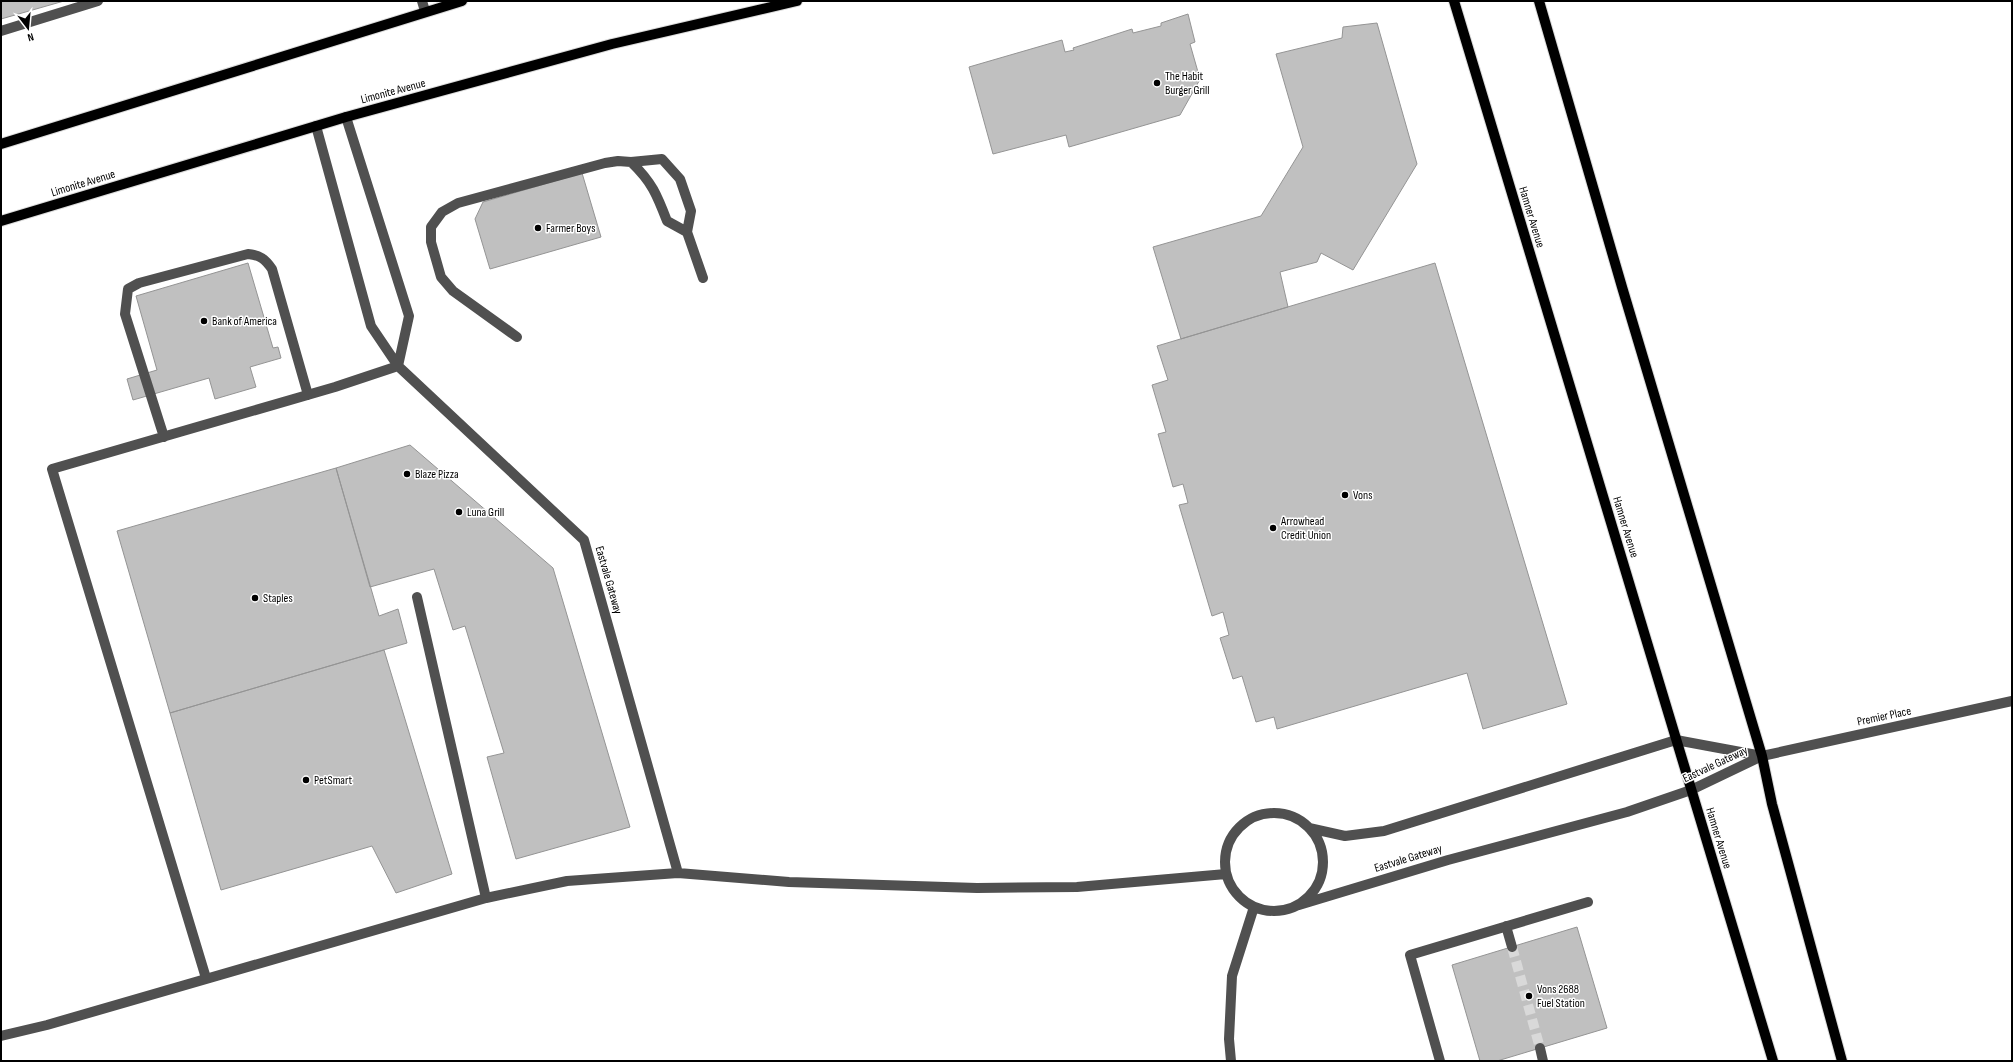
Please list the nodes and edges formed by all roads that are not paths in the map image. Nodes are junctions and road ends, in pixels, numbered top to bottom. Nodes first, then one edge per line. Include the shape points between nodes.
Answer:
1 (98, 1) edge
2 (422, 1) edge
3 (462, 1) edge
4 (797, 1) edge
5 (1454, 1) edge
6 (1539, 1) edge
7 (425, 11) junction
8 (1, 31) edge
9 (346, 117) junction
10 (316, 126) junction
11 (1, 144) edge
12 (631, 162) junction
13 (1, 221) edge
14 (687, 232) junction
15 (703, 278) dead end
16 (517, 337) dead end
17 (398, 366) junction
18 (308, 395) junction
19 (164, 437) junction
20 (416, 597) dead end
21 (2012, 701) edge
22 (1676, 740) junction
23 (1762, 756) junction
24 (1691, 790) junction
25 (1309, 828) junction
26 (678, 873) junction
27 (1226, 874) junction
28 (486, 898) junction
29 (1588, 902) dead end
30 (1299, 905) junction
31 (1254, 907) junction
32 (1506, 926) junction
33 (1512, 946) tunnel mouth
34 (206, 978) junction
35 (1, 1036) edge
36 (1540, 1048) tunnel mouth
37 (1231, 1061) edge
38 (1440, 1061) edge
39 (1543, 1061) edge
40 (1772, 1061) edge
41 (1842, 1061) edge

1 - 8 street
2 - 7 street
3 - 7 main road
4 - 9 main road, Limonite Avenue via 612,44
5 - 22 main road, Hamner Avenue
6 - 23 main road
7 - 11 main road
9 - 10 main road, Limonite Avenue
9 - 17 street via 409,316
10 - 13 main road, Limonite Avenue
10 - 17 street, Eastvale Gateway via 371,326
12 - 14 street via 647,177 658,196 667,221
12 - 14 street via 662,159 680,179 691,211
12 - 16 street via 605,163 458,203 442,212 431,227 431,242 441,277 453,291
14 - 15 street
17 - 18 street
17 - 26 street, Eastvale Gateway via 584,540
18 - 19 street
18 - 19 street via 272,269 266,260 258,255 248,254 139,283 128,290 125,314
19 - 34 street via 52,469
20 - 28 street
21 - 23 street, Premier Place
22 - 23 street, Eastvale Gateway
22 - 24 main road, Hamner Avenue
22 - 25 street, Eastvale Gateway via 1384,831 1345,836
23 - 24 street, Eastvale Gateway
23 - 41 main road via 1774,812
24 - 30 street, Eastvale Gateway via 1627,812 1448,860
24 - 40 main road, Hamner Avenue
25 - 27 street via 1297,818 1282,814 1252,818 1239,828 1230,841 1225,858
25 - 30 street via 1318,840 1323,854 1323,869 1319,883 1310,896
26 - 27 street via 788,882 977,888 1077,887
26 - 28 street via 567,881
27 - 31 street via 1241,899
28 - 34 street
29 - 32 street
30 - 31 street via 1284,910 1268,911
31 - 37 street via 1232,976 1229,1039
32 - 33 street
32 - 38 street via 1410,955
34 - 35 street
36 - 39 street

